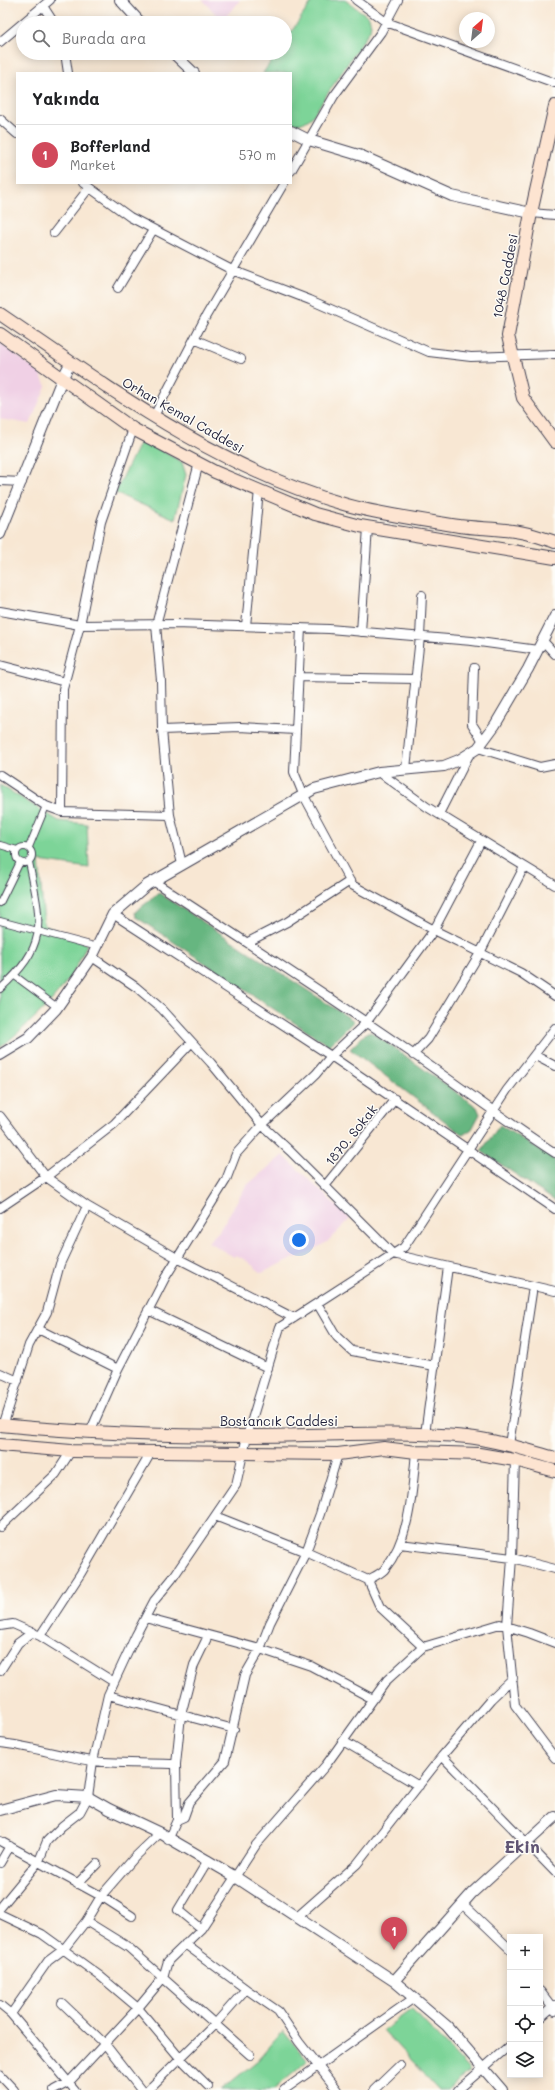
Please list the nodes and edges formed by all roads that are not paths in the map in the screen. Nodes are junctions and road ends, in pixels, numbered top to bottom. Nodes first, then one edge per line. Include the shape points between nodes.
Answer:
1 (50, 0) edge
2 (120, 0) edge
3 (356, 0) edge
4 (398, 0) edge
5 (43, 6) junction
6 (31, 16) edge
7 (49, 16) edge
8 (135, 16) edge
9 (386, 22) junction
10 (16, 29) edge
11 (0, 42) edge
12 (65, 60) edge
13 (180, 60) edge
14 (68, 72) edge
15 (193, 72) edge
16 (555, 83) edge
17 (555, 106) edge
18 (0, 119) edge
19 (292, 132) edge
20 (16, 133) edge
21 (309, 140) junction
22 (292, 169) edge
23 (283, 184) edge
24 (86, 186) edge
25 (531, 213) junction
26 (555, 215) edge
27 (153, 230) junction
28 (54, 233) dead end
29 (232, 270) junction
30 (118, 288) dead end
31 (0, 314) edge
32 (0, 334) edge
33 (194, 338) junction
34 (555, 354) edge
35 (512, 356) junction
36 (241, 359) dead end
37 (71, 362) junction
38 (62, 379) junction
39 (154, 416) junction
40 (133, 429) junction
41 (555, 442) edge
42 (199, 463) junction
43 (0, 481) edge
44 (22, 482) junction
45 (259, 490) junction
46 (368, 527) junction
47 (0, 534) edge
48 (555, 542) edge
49 (555, 558) edge
50 (422, 595) dead end
51 (0, 611) edge
52 (555, 616) edge
53 (80, 625) junction
54 (156, 625) junction
55 (246, 626) junction
56 (301, 628) junction
57 (361, 632) junction
58 (420, 637) junction
59 (542, 640) junction
60 (538, 650) junction
61 (555, 654) edge
62 (0, 665) edge
63 (474, 668) dead end
64 (299, 677) junction
65 (416, 679) junction
66 (65, 682) junction
67 (162, 730) junction
68 (296, 730) junction
69 (477, 747) junction
70 (555, 764) edge
71 (406, 768) junction
72 (379, 772) junction
73 (0, 775) edge
74 (303, 794) junction
75 (46, 806) junction
76 (62, 812) junction
77 (438, 814) junction
78 (170, 815) junction
79 (481, 841) junction
80 (0, 845) edge
81 (29, 847) junction
82 (17, 850) junction
83 (20, 862) junction
84 (29, 862) junction
85 (182, 864) junction
86 (524, 867) junction
87 (153, 881) junction
88 (350, 881) junction
89 (555, 885) edge
90 (0, 903) edge
91 (113, 914) junction
92 (0, 921) edge
93 (434, 930) junction
94 (38, 932) junction
95 (248, 942) junction
96 (98, 947) junction
97 (480, 953) junction
98 (92, 957) junction
99 (15, 976) junction
100 (0, 989) edge
101 (555, 996) edge
102 (57, 1007) junction
103 (366, 1023) junction
104 (555, 1028) edge
105 (192, 1042) junction
106 (413, 1054) junction
107 (0, 1055) edge
108 (534, 1055) junction
109 (330, 1056) junction
110 (555, 1066) edge
111 (395, 1099) junction
112 (493, 1112) junction
113 (0, 1116) edge
114 (262, 1125) junction
115 (468, 1149) junction
116 (555, 1153) edge
117 (46, 1177) junction
118 (325, 1186) junction
119 (87, 1206) junction
120 (0, 1208) edge
121 (555, 1209) edge
122 (393, 1254) junction
123 (177, 1258) junction
124 (448, 1267) junction
125 (532, 1286) junction
126 (555, 1291) edge
127 (317, 1303) junction
128 (148, 1310) junction
129 (294, 1318) junction
130 (38, 1329) junction
131 (435, 1366) junction
132 (268, 1368) junction
133 (118, 1369) junction
134 (0, 1373) edge
135 (18, 1381) junction
136 (1, 1426) edge
137 (90, 1432) junction
138 (425, 1434) junction
139 (247, 1436) junction
140 (0, 1445) edge
141 (509, 1445) junction
142 (71, 1451) junction
143 (152, 1451) junction
144 (416, 1452) junction
145 (243, 1454) junction
146 (338, 1454) junction
147 (555, 1458) edge
148 (515, 1460) junction
149 (555, 1471) edge
150 (215, 1516) junction
151 (0, 1527) edge
152 (400, 1544) junction
153 (306, 1552) junction
154 (512, 1558) junction
155 (555, 1569) edge
156 (368, 1580) junction
157 (145, 1618) junction
158 (0, 1626) edge
159 (507, 1626) junction
160 (37, 1634) junction
161 (208, 1636) junction
162 (555, 1643) edge
163 (423, 1647) junction
164 (260, 1649) junction
165 (0, 1671) edge
166 (513, 1678) junction
167 (114, 1682) junction
168 (108, 1695) junction
169 (373, 1699) junction
170 (181, 1715) junction
171 (234, 1729) junction
172 (343, 1741) junction
173 (0, 1743) edge
174 (442, 1756) junction
175 (555, 1758) edge
176 (93, 1761) junction
177 (176, 1764) junction
178 (419, 1786) junction
179 (88, 1797) junction
180 (0, 1810) edge
181 (555, 1817) edge
182 (178, 1820) junction
183 (164, 1836) junction
184 (0, 1841) edge
185 (528, 1842) junction
186 (10, 1846) junction
187 (208, 1860) junction
188 (39, 1861) junction
189 (0, 1863) edge
190 (97, 1864) dead end
191 (555, 1872) edge
192 (234, 1876) junction
193 (77, 1884) junction
194 (101, 1896) junction
195 (463, 1904) junction
196 (0, 1908) edge
197 (0, 1914) edge
198 (132, 1916) dead end
199 (297, 1917) junction
200 (86, 1921) junction
201 (201, 1929) junction
202 (185, 1944) junction
203 (507, 1946) edge
204 (64, 1949) junction
205 (163, 1978) junction
206 (394, 1981) junction
207 (246, 1989) junction
208 (543, 1995) edge
209 (414, 1998) junction
210 (62, 2003) dead end
211 (0, 2005) edge
212 (138, 2008) junction
213 (554, 2008) edge
214 (11, 2014) junction
215 (543, 2016) edge
216 (216, 2023) junction
217 (105, 2044) junction
218 (507, 2048) edge
219 (250, 2055) dead end
220 (179, 2057) junction
221 (318, 2064) junction
222 (400, 2065) dead end
223 (485, 2068) junction
224 (0, 2075) edge
225 (69, 2082) junction
226 (208, 2086) dead end
227 (14, 2090) edge
228 (54, 2090) edge
229 (76, 2090) edge
230 (141, 2090) edge
231 (148, 2090) edge
232 (284, 2090) edge
233 (337, 2090) edge
234 (374, 2090) edge
235 (458, 2090) edge
236 (502, 2090) edge

1 - 5 street
2 - 8 street
3 - 9 street
4 - 9 street
5 - 6 street
5 - 7 street
9 - 16 street
9 - 21 street via 334,96
10 - 11 street
12 - 14 street
13 - 15 street
17 - 25 main road, 1048 Caddesi
18 - 20 street
19 - 21 street
21 - 22 street
21 - 25 street via 362,156 452,196
23 - 29 street
24 - 27 street
24 - 28 street
25 - 26 street
25 - 35 main road, 1048 Caddesi via 508,336
27 - 29 street
27 - 30 street
29 - 33 street
29 - 35 street via 310,300 429,352 471,357
31 - 37 main road, Orhan Kemal Caddesi
32 - 38 main road
33 - 36 street
33 - 39 street
34 - 35 street
35 - 41 main road, 1048 Caddesi via 523,398
37 - 38 street
37 - 39 main road, Orhan Kemal Caddesi
38 - 40 main road
38 - 44 street
39 - 48 main road, Orhan Kemal Caddesi via 241,465 347,505 459,526 528,534
40 - 42 main road
40 - 53 street via 101,522
42 - 45 main road
42 - 54 street
43 - 44 street
44 - 47 street
45 - 46 main road via 315,514
45 - 55 street
46 - 49 main road
46 - 57 street
50 - 58 street
51 - 53 street
52 - 59 street
53 - 54 street
53 - 66 street
54 - 55 street
54 - 67 street
55 - 56 street
56 - 57 street
56 - 64 street
57 - 58 street
58 - 60 street
58 - 65 street
59 - 60 street
59 - 61 street
60 - 69 street via 495,725
62 - 66 street
63 - 69 street via 472,724
64 - 65 street
64 - 68 street
65 - 71 street
66 - 76 street
67 - 68 street via 240,727
67 - 78 street
68 - 74 street via 294,772
69 - 70 street via 540,766
69 - 71 street via 459,760 444,766
69 - 77 street
71 - 72 street
72 - 74 street
72 - 77 street
73 - 75 street
74 - 85 street
74 - 88 street
75 - 76 street
75 - 81 street
76 - 78 street
77 - 79 street
78 - 85 street
79 - 86 street
79 - 93 street
80 - 82 street
81 - 82 street
81 - 84 street via 33,854
82 - 83 street
83 - 84 street
83 - 90 street
84 - 94 street via 40,920
85 - 87 street
86 - 89 street
86 - 97 street
87 - 91 street
87 - 95 street
88 - 93 street via 352,885
88 - 95 street via 287,922
91 - 96 street
91 - 109 street
92 - 94 street
93 - 97 street
93 - 103 street
94 - 96 street
94 - 99 street via 30,957
95 - 103 street
96 - 98 street
97 - 101 street via 521,973
97 - 106 street via 428,1039
98 - 102 street
98 - 105 street via 136,987 162,1009
99 - 100 street
99 - 102 street
102 - 107 street via 28,1038
103 - 106 street
103 - 109 street
104 - 108 street
105 - 114 street
105 - 117 street via 114,1124
106 - 112 street
108 - 110 street
108 - 112 street
109 - 111 street
109 - 114 street via 316,1074
111 - 115 street
111 - 118 street, 1870. Sokak
112 - 115 street
112 - 116 street
113 - 117 street
114 - 118 street
114 - 123 street via 236,1154 226,1180
115 - 121 street
115 - 122 street via 404,1247
117 - 119 street
117 - 120 street
118 - 122 street
119 - 123 street
119 - 130 street via 60,1264 47,1312
122 - 124 street
122 - 127 street
123 - 128 street
123 - 129 street
124 - 125 street
124 - 131 street
125 - 126 street
125 - 141 street
127 - 129 street
127 - 131 street via 337,1337 352,1351
128 - 132 street
128 - 133 street
129 - 132 street via 280,1327
130 - 133 street
130 - 135 street via 29,1345
131 - 138 street
132 - 139 street
133 - 137 street
134 - 135 street
135 - 136 street
136 - 137 main road, Bostancık Caddesi
137 - 139 main road, Bostancık Caddesi
138 - 139 main road, Bostancık Caddesi
138 - 141 main road, Bostancık Caddesi via 468,1437
139 - 145 street
140 - 142 main road
141 - 147 main road, Bostancık Caddesi
142 - 143 main road
142 - 151 street via 56,1474
143 - 145 main road
143 - 160 street via 81,1573
144 - 146 main road via 384,1448
144 - 148 main road via 479,1454
144 - 152 street via 410,1506
145 - 146 main road
145 - 150 street via 236,1485
146 - 153 street
148 - 149 main road
148 - 154 street
150 - 153 street
150 - 157 street via 154,1601
152 - 154 street
152 - 156 street via 383,1571
153 - 156 street
153 - 164 street via 270,1623
154 - 155 street
154 - 159 street
156 - 163 street via 380,1607
157 - 161 street
157 - 167 street
158 - 160 street via 13,1624
159 - 162 street
159 - 163 street via 500,1624
159 - 166 street
160 - 165 street via 18,1643
160 - 167 street
161 - 164 street
161 - 170 street via 194,1665
163 - 169 street via 387,1680
164 - 169 street via 312,1666
164 - 171 street via 245,1675
166 - 174 street via 490,1699
166 - 175 street via 515,1705
167 - 168 street
168 - 170 street
168 - 176 street
169 - 172 street
170 - 171 street
170 - 177 street
171 - 182 street via 225,1761 189,1803 184,1817
172 - 178 street
172 - 192 street via 326,1765 256,1845
173 - 176 street
174 - 178 street
174 - 185 street
176 - 177 street
176 - 179 street
177 - 182 street
178 - 199 street via 357,1864
179 - 180 street via 56,1795
179 - 183 street
179 - 188 street via 80,1812 47,1841
181 - 185 street
182 - 183 street
183 - 187 street
183 - 194 street via 135,1857
184 - 186 street
185 - 191 street
185 - 195 street
186 - 188 street
186 - 189 street
187 - 192 street
187 - 201 street via 178,1910
188 - 193 street
188 - 196 street
190 - 193 street
192 - 199 street
192 - 201 street
193 - 194 street
194 - 198 street
194 - 200 street
195 - 203 street
195 - 206 street
197 - 204 street via 42,1934
199 - 206 street
200 - 204 street
200 - 205 street via 128,1946
201 - 202 street
202 - 205 street via 168,1961
202 - 207 street
204 - 212 street
204 - 214 street via 48,1961
205 - 212 street
205 - 216 street
206 - 209 street
207 - 216 street
207 - 221 street via 278,2011
208 - 213 street
209 - 221 street
209 - 223 street via 447,2026
210 - 217 street
211 - 214 street
212 - 217 street
212 - 220 street
213 - 215 street
214 - 225 street
216 - 219 street
216 - 220 street
217 - 225 street
217 - 230 street
218 - 223 street
220 - 226 street
220 - 231 street
221 - 232 street
221 - 233 street
222 - 234 street
223 - 235 street
223 - 236 street
224 - 227 street
225 - 228 street
225 - 229 street

